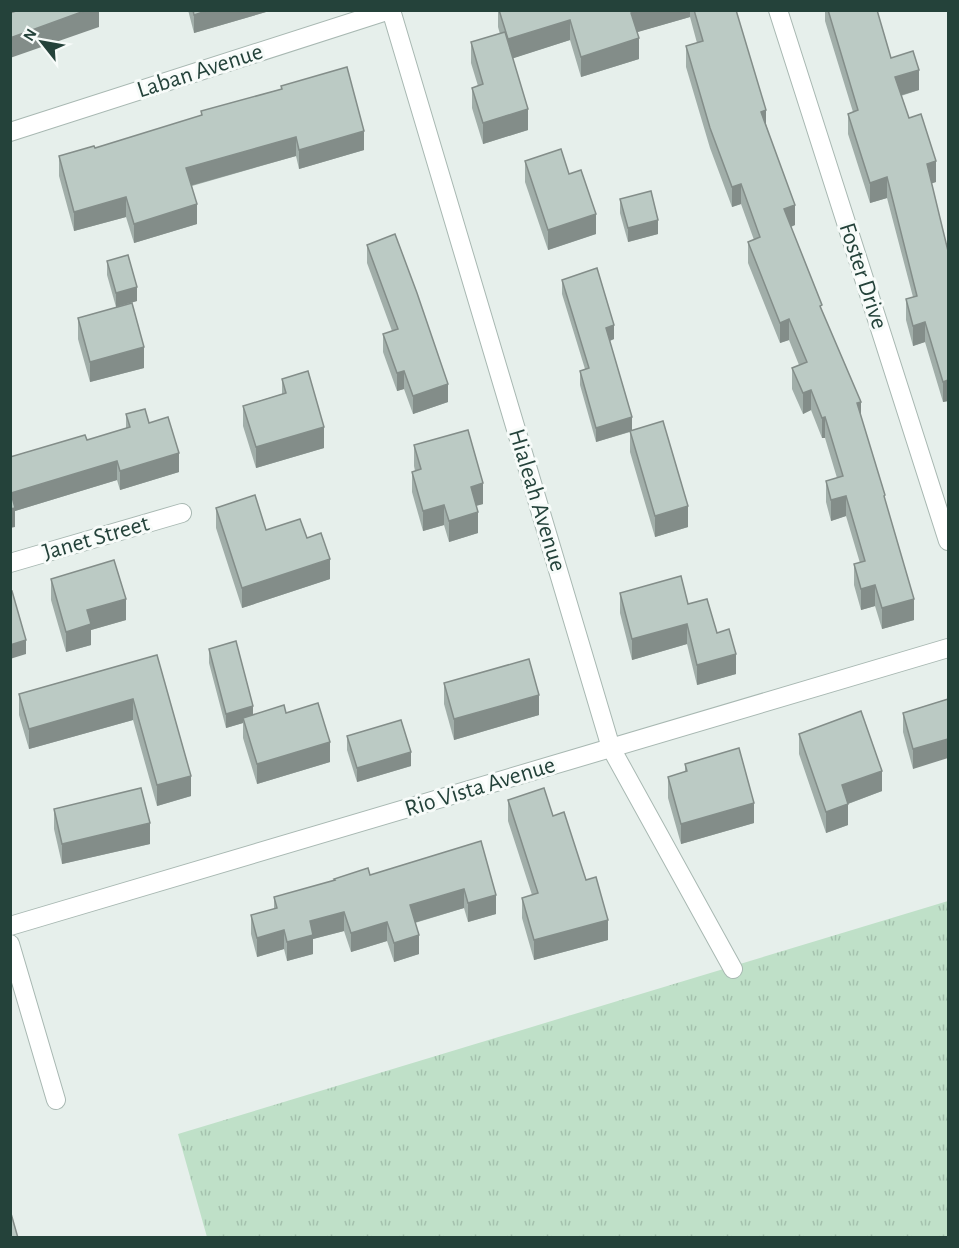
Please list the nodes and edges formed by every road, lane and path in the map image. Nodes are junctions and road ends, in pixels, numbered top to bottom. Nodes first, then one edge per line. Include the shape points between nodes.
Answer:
1 (391, 10) edge
2 (778, 10) edge
3 (10, 132) edge
4 (182, 513) dead end
5 (948, 541) edge
6 (10, 563) edge
7 (948, 648) edge
8 (611, 748) junction
9 (10, 926) edge
10 (10, 944) edge
11 (733, 969) dead end
12 (56, 1100) dead end

1 - 3 street, Laban Avenue
1 - 8 street, Hialeah Avenue
2 - 5 street, Foster Drive
4 - 6 street, Janet Street
7 - 8 street, Rio Vista Avenue
8 - 9 street, Rio Vista Avenue
8 - 11 street, Hialeah Avenue
10 - 12 street

